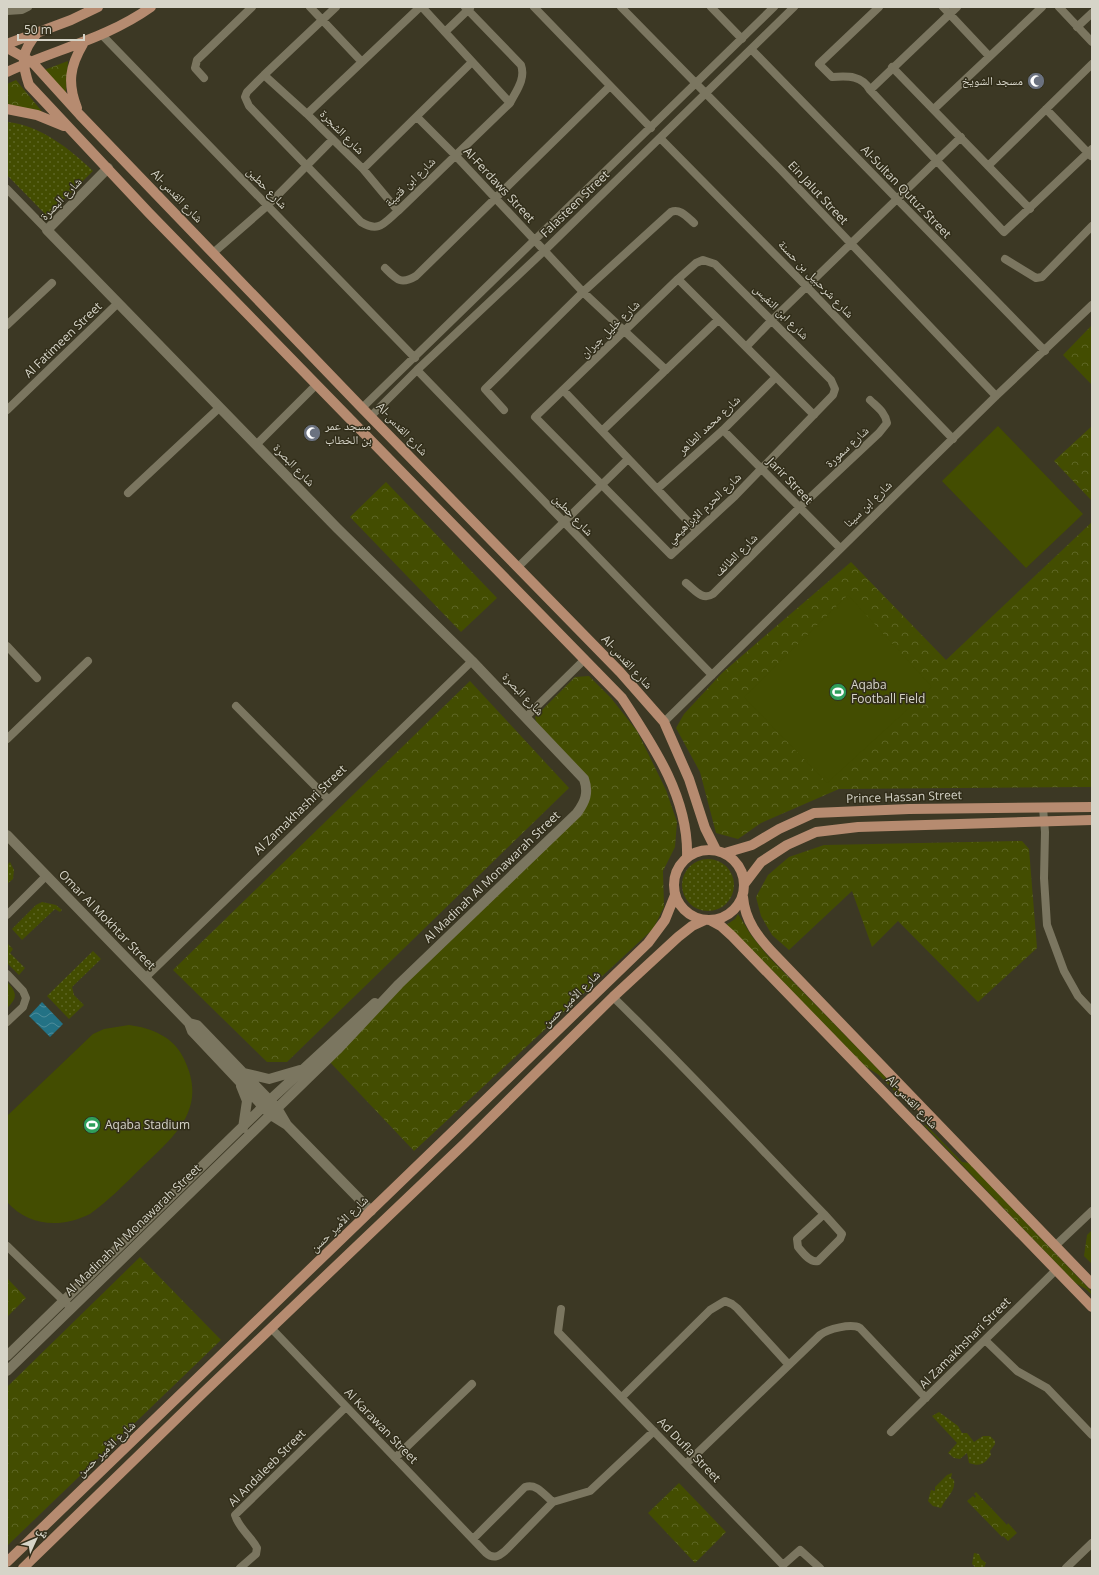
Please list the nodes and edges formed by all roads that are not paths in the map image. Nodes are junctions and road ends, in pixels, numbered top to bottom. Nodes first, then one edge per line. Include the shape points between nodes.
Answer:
1 (28, 7) edge
2 (98, 7) edge
3 (151, 7) edge
4 (252, 7) edge
5 (310, 7) edge
6 (336, 7) edge
7 (421, 7) edge
8 (534, 7) edge
9 (621, 7) edge
10 (711, 7) edge
11 (774, 7) edge
12 (794, 7) edge
13 (879, 7) edge
14 (943, 7) edge
15 (957, 7) edge
16 (1042, 7) edge
17 (1059, 7) edge
18 (468, 8) edge
19 (10, 12) edge
20 (1092, 12) edge
21 (950, 14) junction
22 (322, 20) junction
23 (1077, 27) junction
24 (38, 32) junction
25 (445, 32) junction
26 (102, 35) junction
27 (742, 39) junction
28 (1092, 42) edge
29 (7, 44) edge
30 (83, 44) junction
31 (7, 48) edge
32 (751, 49) junction
33 (989, 56) junction
34 (26, 61) junction
35 (362, 62) junction
36 (472, 62) junction
37 (1092, 64) edge
38 (892, 67) junction
39 (7, 72) edge
40 (264, 75) junction
41 (204, 78) dead end
42 (695, 83) junction
43 (610, 86) junction
44 (870, 90) junction
45 (705, 93) junction
46 (510, 103) junction
47 (7, 109) edge
48 (1046, 109) junction
49 (934, 110) junction
50 (307, 114) junction
51 (80, 115) junction
52 (417, 117) junction
53 (69, 128) junction
54 (651, 128) junction
55 (961, 137) junction
56 (660, 138) junction
57 (332, 140) junction
58 (1091, 153) edge
59 (455, 155) junction
60 (937, 161) junction
61 (306, 165) junction
62 (988, 166) junction
63 (108, 168) junction
64 (363, 169) junction
65 (7, 189) edge
66 (495, 199) junction
67 (898, 200) junction
68 (267, 206) junction
69 (1030, 209) junction
70 (398, 211) junction
71 (694, 223) dead end
72 (1092, 226) edge
73 (47, 230) junction
74 (535, 242) junction
75 (850, 245) junction
76 (545, 250) junction
77 (213, 253) junction
78 (1005, 259) dead end
79 (703, 260) joint
80 (386, 268) dead end
81 (678, 279) junction
82 (52, 283) dead end
83 (807, 287) junction
84 (583, 292) junction
85 (118, 303) junction
86 (1092, 305) edge
87 (718, 320) junction
88 (772, 320) junction
89 (280, 322) junction
90 (7, 325) edge
91 (626, 331) junction
92 (265, 332) junction
93 (295, 338) junction
94 (746, 347) junction
95 (282, 349) junction
96 (1045, 351) junction
97 (416, 358) junction
98 (417, 370) junction
99 (666, 370) junction
100 (776, 377) junction
101 (316, 385) junction
102 (835, 389) joint
103 (563, 390) junction
104 (996, 396) junction
105 (870, 400) dead end
106 (219, 408) junction
107 (362, 408) junction
108 (7, 410) edge
109 (504, 410) dead end
110 (814, 415) junction
111 (370, 416) junction
112 (535, 417) joint
113 (723, 430) junction
114 (602, 431) junction
115 (953, 439) junction
116 (256, 445) junction
117 (628, 459) junction
118 (762, 469) junction
119 (601, 485) junction
120 (657, 489) junction
121 (444, 492) junction
122 (128, 493) dead end
123 (434, 506) junction
124 (799, 508) junction
125 (461, 510) junction
126 (448, 520) junction
127 (564, 522) junction
128 (697, 531) junction
129 (840, 548) junction
130 (518, 567) junction
131 (686, 583) dead end
132 (7, 646) edge
133 (584, 660) junction
134 (88, 661) dead end
135 (472, 661) junction
136 (712, 676) junction
137 (37, 678) dead end
138 (236, 706) dead end
139 (526, 717) junction
140 (664, 722) junction
141 (7, 739) edge
142 (584, 779) joint
143 (328, 799) junction
144 (1092, 807) edge
145 (1043, 808) junction
146 (1092, 820) edge
147 (1045, 821) junction
148 (7, 835) edge
149 (720, 852) junction
150 (688, 856) junction
151 (46, 876) junction
152 (745, 883) junction
153 (675, 895) junction
154 (743, 897) junction
155 (7, 915) edge
156 (707, 920) junction
157 (7, 974) edge
158 (145, 978) junction
159 (399, 984) junction
160 (613, 997) junction
161 (1092, 1011) edge
162 (7, 1022) edge
163 (304, 1069) junction
164 (240, 1076) junction
165 (267, 1104) junction
166 (923, 1109) junction
167 (274, 1112) junction
168 (912, 1120) junction
169 (243, 1128) junction
170 (447, 1138) junction
171 (458, 1149) junction
172 (371, 1211) junction
173 (1092, 1211) edge
174 (824, 1214) junction
175 (7, 1246) edge
176 (1055, 1246) junction
177 (1056, 1270) junction
178 (1092, 1284) edge
179 (68, 1305) junction
180 (1092, 1307) edge
181 (561, 1309) dead end
182 (272, 1329) junction
183 (985, 1340) junction
184 (7, 1356) edge
185 (789, 1365) junction
186 (7, 1371) edge
187 (192, 1384) junction
188 (472, 1384) dead end
189 (202, 1394) junction
190 (622, 1397) junction
191 (926, 1398) junction
192 (346, 1407) junction
193 (654, 1431) junction
194 (891, 1432) dead end
195 (1092, 1435) edge
196 (395, 1458) junction
197 (686, 1464) junction
198 (553, 1502) junction
199 (472, 1539) junction
200 (1092, 1543) edge
201 (7, 1562) edge
202 (781, 1567) edge
203 (24, 1568) edge
204 (240, 1568) edge
205 (820, 1568) edge
206 (1066, 1568) edge

1 - 19 street
2 - 24 main road
3 - 26 main road
4 - 41 street via 197,60 195,68
5 - 22 street
6 - 22 street
7 - 25 street
7 - 35 street
8 - 43 street
9 - 42 street, Ein Jalut Street
10 - 27 street
11 - 27 street, Falasteen Street
12 - 32 street, Falasteen Street
13 - 44 street via 819,64 832,77 847,76 861,79
14 - 21 street
15 - 21 street
16 - 33 street
17 - 23 street
18 - 25 street
18 - 46 street, شارع ابن قتيبة via 521,65 521,81
20 - 23 street
21 - 33 street
21 - 38 street
22 - 35 street
22 - 40 street
23 - 28 street
24 - 29 main road
24 - 34 main road via 30,43
25 - 36 street
26 - 30 main road
26 - 68 street, شارع حطين
27 - 42 street, Falasteen Street
30 - 34 main road
30 - 51 main road via 77,55 70,83
31 - 34 main road, Al-شارع القدس
32 - 45 street, Falasteen Street
32 - 67 street, Al-Sultan Qutuz Street
33 - 49 street
34 - 39 main road
34 - 51 main road, Al-شارع القدس
34 - 53 main road via 29,85
35 - 50 street
36 - 46 street
36 - 52 street
37 - 48 street
38 - 44 street
38 - 49 street
40 - 50 street, شارع الشجرة
40 - 61 street, شارع ابن قتيبة via 247,92 245,97 249,106
42 - 45 street, Ein Jalut Street
42 - 54 street, Falasteen Street
43 - 54 street
43 - 66 street
44 - 60 street
45 - 56 street, Falasteen Street
45 - 75 street, Ein Jalut Street
46 - 59 street, شارع ابن قتيبة
47 - 53 main road via 37,115
48 - 58 street
48 - 62 street
49 - 55 street
50 - 57 street, شارع الشجرة
51 - 77 main road, Al-شارع القدس
52 - 59 street, Al-Ferdaws Street
52 - 64 street
53 - 63 main road
54 - 74 street, Falasteen Street
55 - 60 street
55 - 62 street
56 - 76 street, Falasteen Street
56 - 83 street, شارع شرحبيل بن حسنة
57 - 61 street
57 - 64 street, شارع الشجرة
58 - 69 street
59 - 66 street, Al-Ferdaws Street
59 - 70 street, شارع ابن قتيبة
60 - 67 street
60 - 69 street via 1004,232
61 - 68 street
61 - 70 street, شارع ابن قتيبة via 361,222 373,227 381,226
62 - 69 street
63 - 73 main road, شارع البصرة
63 - 92 main road
64 - 70 street, شارع الشجرة
65 - 73 street
66 - 74 street, Al-Ferdaws Street
66 - 80 street via 407,282 395,278
67 - 75 street
67 - 96 street, Al-Sultan Qutuz Street
68 - 77 street
68 - 97 street, شارع حطين
71 - 84 street via 680,212 671,212
72 - 78 street via 1042,277 1036,278
73 - 85 main road, شارع البصرة
74 - 76 street, Al-Ferdaws Street
74 - 97 street, Falasteen Street
75 - 83 street
75 - 104 street, Ein Jalut Street
76 - 84 street, Al-Ferdaws Street
76 - 98 street, Falasteen Street
77 - 89 main road, Al-شارع القدس
79 - 81 street, شارع خليل جبران
79 - 88 street, شارع ابن النفيس via 715,264
81 - 87 street
81 - 91 street, شارع خليل جبران
82 - 90 street
83 - 88 street
83 - 115 street, شارع شرحبيل بن حسنة
84 - 91 street, Al-Ferdaws Street
84 - 109 street via 485,389
85 - 106 main road, شارع البصرة
85 - 108 street, Al Fatimeen Street
86 - 96 street, شارع ابن سينا
87 - 94 street
87 - 99 street
88 - 94 street
88 - 102 street, شارع ابن النفيس via 831,380
89 - 92 main road via 276,333
89 - 93 main road, Al-شارع القدس
91 - 99 street, Al-Ferdaws Street
91 - 103 street, شارع خليل جبران
92 - 95 main road
93 - 95 main road via 288,337 283,341
93 - 107 main road, Al-شارع القدس
94 - 100 street
95 - 101 main road
96 - 104 street, شارع ابن سينا
97 - 107 street, Falasteen Street
98 - 111 street, Falasteen Street
98 - 127 street, شارع حطين
99 - 114 street
100 - 110 street
100 - 113 street, شارع محمد الطاهر
101 - 116 street
101 - 123 main road
102 - 110 street, شارع الحرم الإبراهيمي via 833,395
103 - 112 street, شارع خليل جبران
103 - 114 street
104 - 115 street, شارع ابن سينا
105 - 124 street, شارع سمورة via 884,414 887,423
106 - 116 main road, شارع البصرة
106 - 122 street
107 - 111 main road, Al-شارع القدس
110 - 118 street, شارع الحرم الإبراهيمي
111 - 121 main road, Al-شارع القدس
112 - 119 street, شارع الحرم الإبراهيمي
113 - 118 street, Jarir Street
113 - 120 street, شارع محمد الطاهر
114 - 117 street
115 - 129 street, شارع ابن سينا
116 - 135 main road, شارع البصرة
117 - 119 street
117 - 120 street
118 - 124 street, Jarir Street
118 - 128 street, شارع الحرم الإبراهيمي
119 - 127 street
119 - 128 street, شارع الحرم الإبراهيمي via 671,554
120 - 128 street
121 - 123 main road via 444,503
121 - 125 main road, Al-شارع القدس
123 - 126 main road
124 - 129 street, Jarir Street
124 - 131 street, شارع الطائف via 713,594 704,597
125 - 126 main road via 450,510
125 - 130 main road, Al-شارع القدس
126 - 133 main road
127 - 130 street
127 - 136 street, شارع حطين
129 - 136 street, شارع ابن سينا
130 - 140 main road, Al-شارع القدس via 620,672
132 - 137 street
133 - 139 street
133 - 150 main road via 622,698 653,748 671,782 682,816
134 - 141 street
135 - 139 main road, شارع البصرة
135 - 143 street, Al Zamakhashri Street
136 - 140 street, شارع ابن سينا
138 - 143 street
139 - 142 main road, شارع البصرة
140 - 149 main road, Al-شارع القدس via 689,778 705,828
142 - 159 main road, Al Madinah Al Monawarah Street via 585,798 577,813
143 - 158 street, Al Zamakhashri Street
144 - 145 main road, Prince Hassan Street
145 - 147 street
145 - 149 main road, Prince Hassan Street via 814,813 752,845
146 - 147 main road
147 - 152 main road via 858,827 816,832 787,845 761,862
147 - 161 street via 1044,878 1047,925 1064,970 1078,996
148 - 151 main road, Omar Al Mokhtar Street
149 - 150 main road via 701,850
149 - 152 main road via 731,857 741,869
150 - 153 main road via 679,866 674,878
151 - 155 street
151 - 158 main road, Omar Al Mokhtar Street
152 - 154 main road
153 - 156 main road via 686,912 695,918
153 - 170 main road, شارع الأمير حسن via 665,920 648,943
154 - 156 main road via 730,914 721,919
154 - 166 main road, Al-شارع القدس via 744,911 759,937
156 - 160 main road via 692,926 678,937
156 - 168 main road, Al-شارع القدس via 721,926 732,936
157 - 162 street via 26,998 23,1007
158 - 164 main road, Omar Al Mokhtar Street via 189,1023 192,1031
159 - 163 main road, Al Madinah Al Monawarah Street via 376,1001
159 - 167 main road, Al Madinah Al Monawarah Street via 360,1027
160 - 171 main road
160 - 174 street
163 - 164 main road via 269,1079
163 - 165 main road, Al Madinah Al Monawarah Street
164 - 165 main road, Omar Al Mokhtar Street
164 - 169 main road via 247,1100
165 - 167 main road, Omar Al Mokhtar Street
165 - 169 main road, Al Madinah Al Monawarah Street
166 - 168 main road
166 - 176 main road, Al-شارع القدس
167 - 172 main road, Omar Al Mokhtar Street via 278,1121 287,1125
167 - 179 main road, Al Madinah Al Monawarah Street
168 - 177 main road, Al-شارع القدس
169 - 179 main road, Al Madinah Al Monawarah Street
170 - 171 main road
170 - 172 main road, شارع الأمير حسن
171 - 182 main road
172 - 187 main road, شارع الأمير حسن
173 - 176 street
174 - 174 street via 798,1239 797,1244 810,1260 815,1262 840,1239 842,1234
175 - 179 street
176 - 178 main road, Al-شارع القدس
177 - 180 main road, Al-شارع القدس
177 - 183 street, Al Zamakhshari Street
179 - 184 main road, Al Madinah Al Monawarah Street
179 - 186 main road, Al Madinah Al Monawarah Street
181 - 190 street, Ad Dufla Street via 558,1332
182 - 189 main road
182 - 192 street, Al Karawan Street
183 - 191 street, Al Zamakhshari Street
183 - 195 street via 1018,1371 1046,1388
185 - 190 street via 737,1308 725,1301 710,1310
185 - 191 street via 823,1332 857,1326
185 - 197 street
187 - 189 main road
187 - 201 main road, شارع الأمير حسن
188 - 196 street
189 - 203 main road
190 - 193 street, Ad Dufla Street
191 - 194 street, Al Zamakhshari Street
192 - 196 street, Al Karawan Street
192 - 204 street, Al Andaleeb Street via 235,1515 237,1524 255,1542 257,1548 256,1554
193 - 197 street, Ad Dufla Street
193 - 198 street via 590,1491
196 - 199 street, Al Karawan Street
197 - 202 street, Ad Dufla Street
198 - 199 street via 532,1485 525,1487
198 - 199 street, Al Karawan Street via 498,1556 490,1556
200 - 206 street
202 - 205 street, Ad Dufla Street via 800,1550

